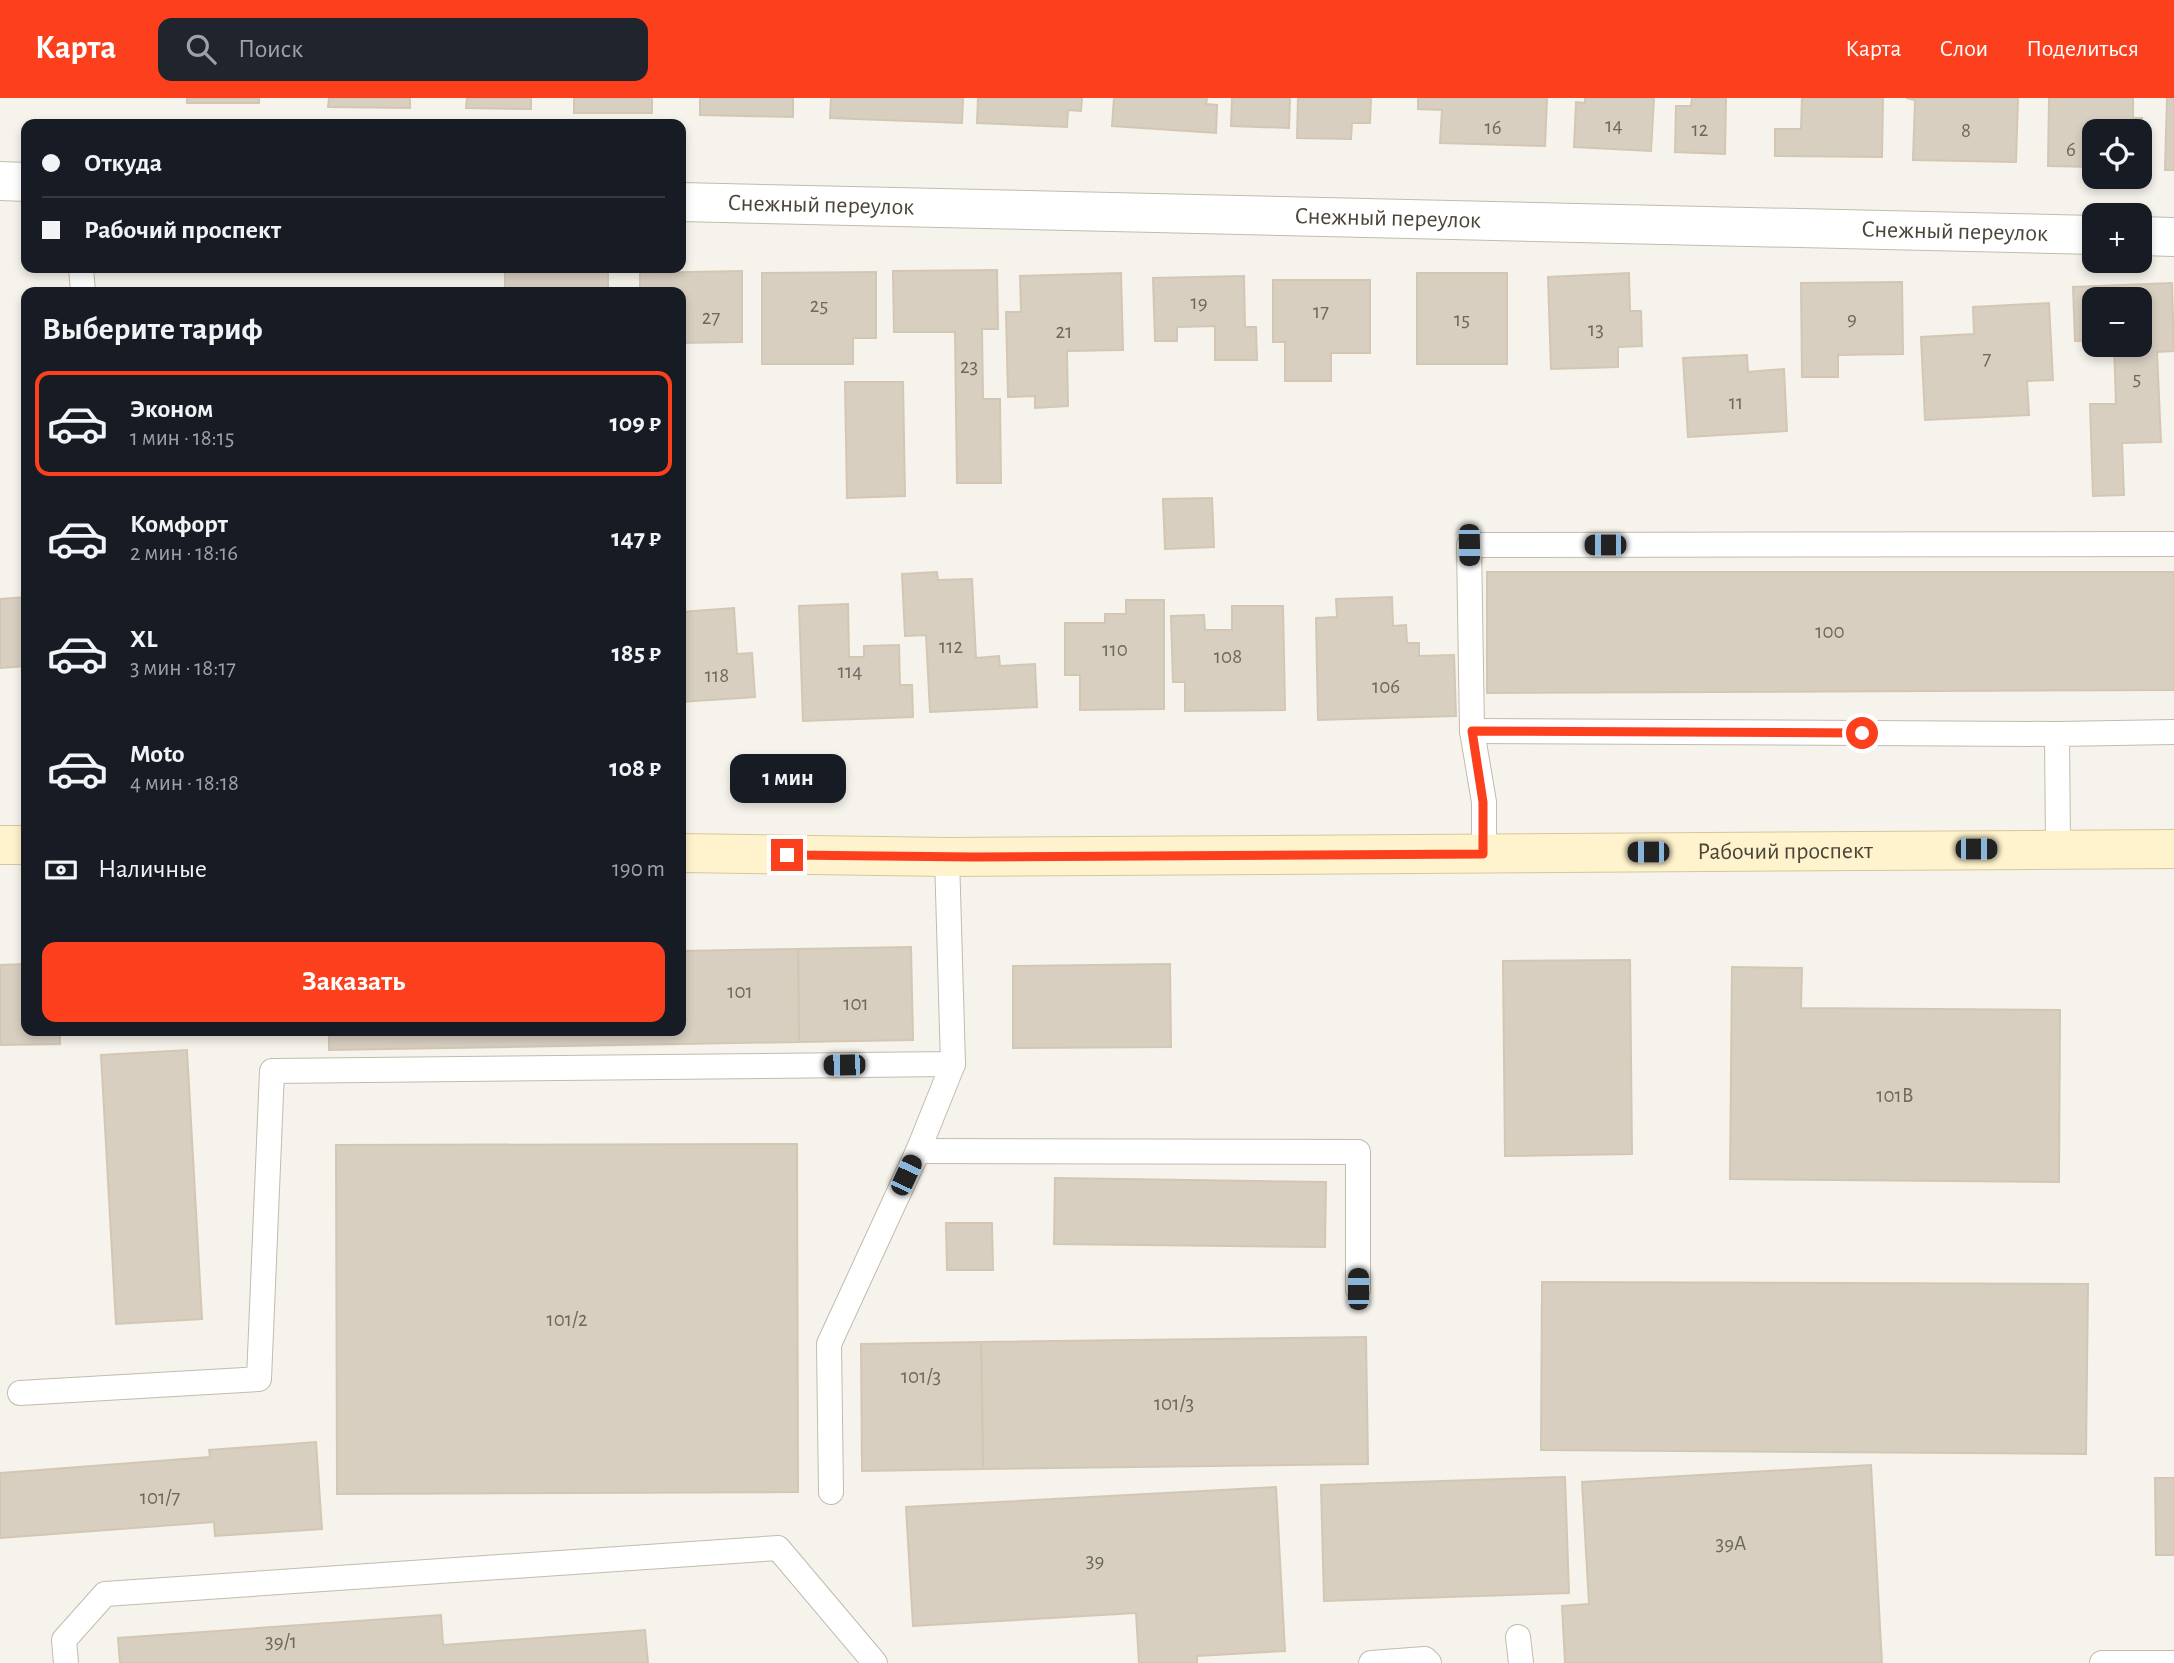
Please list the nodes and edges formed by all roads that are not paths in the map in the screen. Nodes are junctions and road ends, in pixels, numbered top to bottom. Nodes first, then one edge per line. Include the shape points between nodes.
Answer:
1 (0, 181) edge
2 (21, 182) edge
3 (686, 202) edge
4 (2082, 235) edge
5 (2152, 236) edge
6 (2174, 237) edge
7 (2174, 544) edge
8 (1472, 731) junction
9 (2174, 732) edge
10 (2057, 734) junction
11 (0, 845) edge
12 (21, 845) edge
13 (2057, 848) junction
14 (2174, 849) edge
15 (686, 853) edge
16 (1483, 854) junction
17 (947, 857) junction
18 (953, 1064) junction
19 (918, 1152) junction
20 (1358, 1289) dead end
21 (20, 1393) dead end
22 (831, 1492) dead end
23 (1518, 1637) dead end
24 (66, 1663) edge
25 (875, 1663) edge
26 (1371, 1663) edge
27 (1429, 1663) edge
28 (1521, 1663) edge
29 (2102, 1663) edge
30 (2174, 1663) edge

1 - 2 street
3 - 4 street, Снежный переулок
5 - 6 street
7 - 8 lane via 1469,545
8 - 10 lane
8 - 16 lane via 1483,802
9 - 10 lane
10 - 13 lane
11 - 12 street
13 - 14 street, Рабочий проспект
13 - 16 street, Рабочий проспект
15 - 17 street, Рабочий проспект
16 - 17 street, Рабочий проспект
17 - 18 lane
18 - 19 lane
18 - 21 lane via 272,1071 259,1379
19 - 20 lane via 1358,1152
19 - 22 lane via 829,1344
23 - 28 lane
24 - 25 lane via 64,1640 105,1594 778,1548
26 - 27 lane
29 - 30 lane

